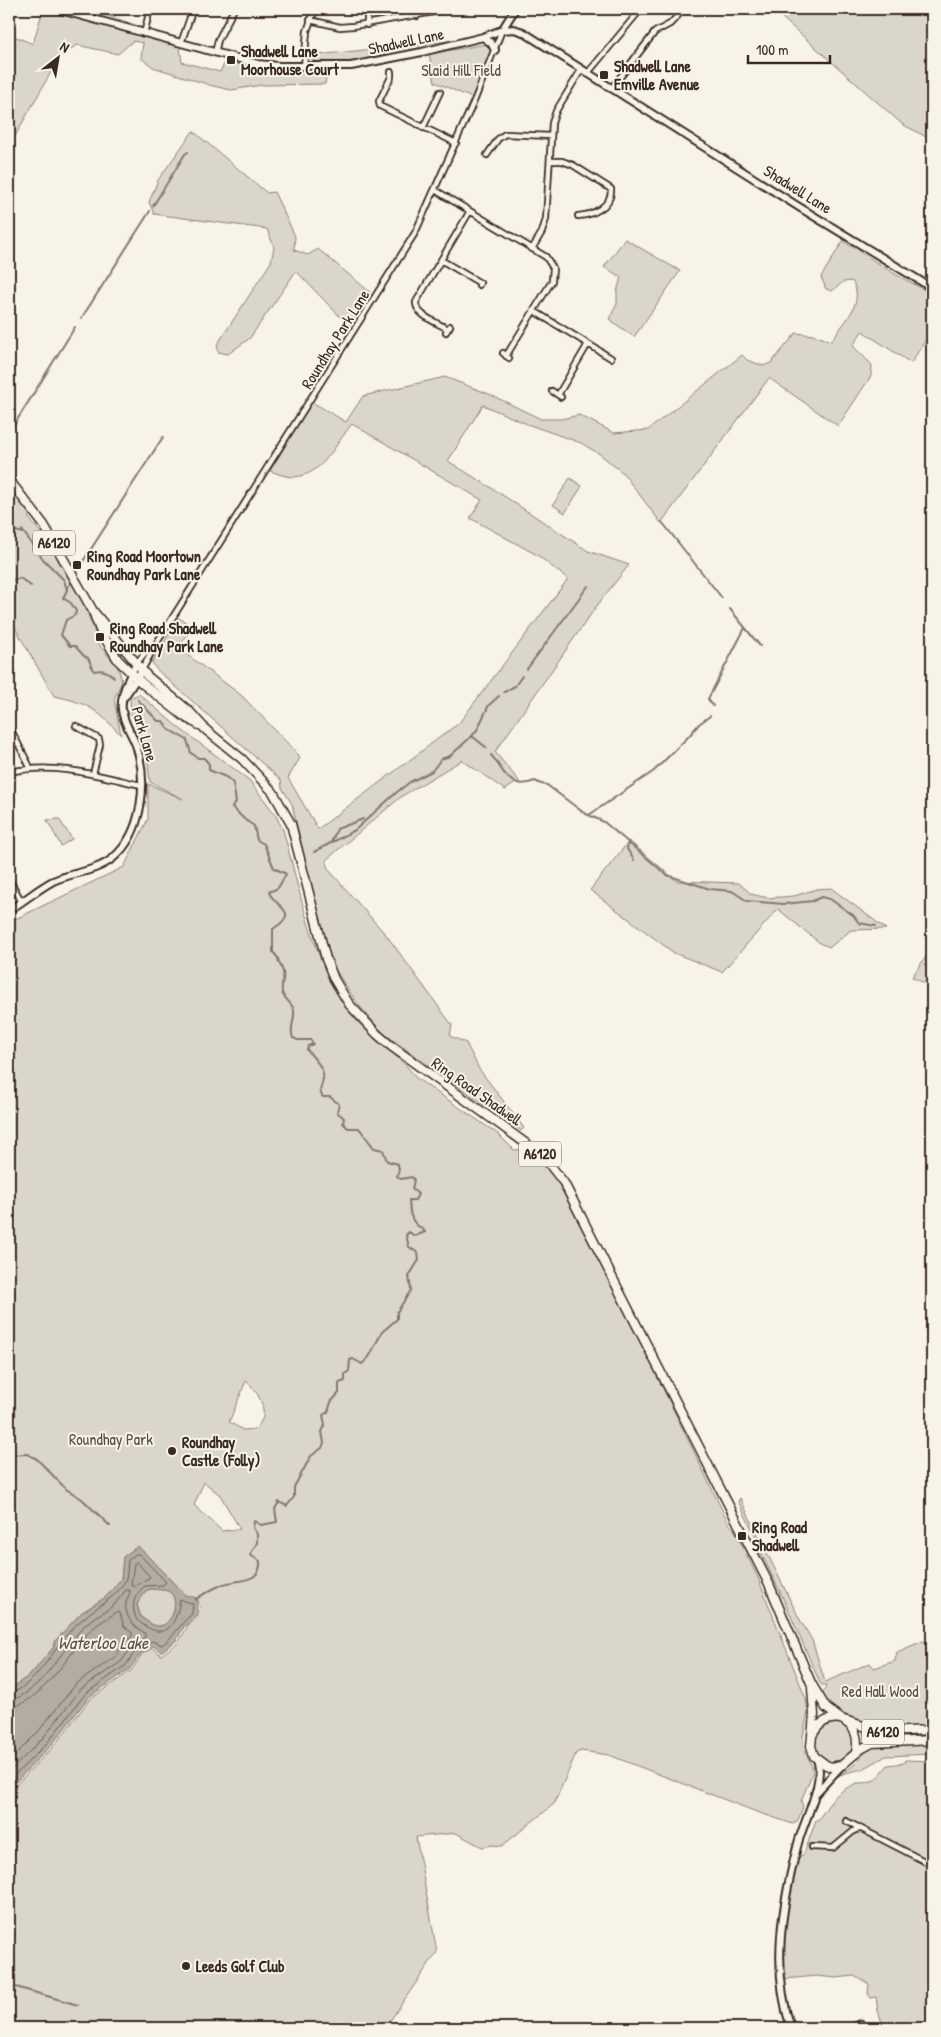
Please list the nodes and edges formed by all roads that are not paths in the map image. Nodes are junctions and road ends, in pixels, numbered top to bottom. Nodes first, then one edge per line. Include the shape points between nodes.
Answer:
1 (10, 9) edge
2 (57, 9) edge
3 (150, 9) edge
4 (193, 9) edge
5 (234, 9) edge
6 (314, 9) edge
7 (366, 9) edge
8 (420, 9) edge
9 (451, 9) edge
10 (515, 9) edge
11 (641, 9) edge
12 (684, 9) edge
13 (442, 10) edge
14 (82, 12) edge
15 (9, 16) edge
16 (417, 16) junction
17 (310, 20) junction
18 (367, 25) junction
19 (502, 30) junction
20 (144, 34) junction
21 (483, 37) junction
22 (181, 43) junction
23 (495, 50) junction
24 (215, 52) junction
25 (9, 56) edge
26 (304, 67) junction
27 (9, 72) edge
28 (390, 72) dead end
29 (584, 72) junction
30 (611, 89) junction
31 (440, 92) dead end
32 (423, 128) junction
33 (551, 136) junction
34 (456, 143) junction
35 (487, 154) dead end
36 (550, 161) junction
37 (435, 190) junction
38 (470, 211) junction
39 (578, 216) dead end
40 (532, 249) junction
41 (441, 260) junction
42 (478, 285) dead end
43 (932, 288) edge
44 (534, 311) junction
45 (448, 329) dead end
46 (588, 344) junction
47 (506, 356) dead end
48 (611, 358) dead end
49 (552, 391) dead end
50 (9, 480) edge
51 (93, 611) junction
52 (156, 644) junction
53 (139, 667) junction
54 (134, 676) junction
55 (9, 726) edge
56 (76, 726) dead end
57 (206, 730) junction
58 (30, 767) junction
59 (9, 772) edge
60 (93, 774) junction
61 (141, 785) junction
62 (9, 879) edge
63 (22, 902) junction
64 (9, 910) edge
65 (811, 1683) junction
66 (843, 1720) junction
67 (932, 1730) edge
68 (811, 1737) junction
69 (932, 1740) edge
70 (856, 1755) junction
71 (817, 1759) junction
72 (842, 1765) junction
73 (814, 1796) junction
74 (846, 1821) dead end
75 (860, 1829) junction
76 (812, 1847) dead end
77 (932, 1864) edge
78 (860, 2025) edge
79 (791, 2028) edge
80 (849, 2028) edge

1 - 15 street
2 - 14 street, Shadwell Lane
3 - 20 street
4 - 22 street
5 - 24 street
6 - 17 street
7 - 18 street
8 - 16 street
9 - 13 street
10 - 19 street
11 - 29 street
12 - 30 street via 670,24 655,32
13 - 16 street
14 - 20 street, Shadwell Lane
16 - 18 street
17 - 18 street via 340,27
17 - 26 street
19 - 21 street, Shadwell Lane
19 - 23 street, Roundhay Park Lane
19 - 29 street, Shadwell Lane via 523,32
20 - 22 street, Shadwell Lane
21 - 23 street via 492,43
21 - 26 street, Shadwell Lane via 351,66
22 - 24 street, Shadwell Lane
23 - 34 street, Roundhay Park Lane
24 - 26 street, Shadwell Lane via 258,64
25 - 27 street
28 - 32 street via 380,106
29 - 30 street, Shadwell Lane
29 - 33 street via 556,112
30 - 43 street, Shadwell Lane
31 - 32 street
32 - 34 street
33 - 35 street via 505,134
33 - 36 street
34 - 37 street, Roundhay Park Lane
36 - 39 street via 573,165 610,188 610,196 602,209
36 - 40 street via 545,226
37 - 38 street
37 - 52 street, Roundhay Park Lane via 415,233
38 - 40 street
38 - 41 street
40 - 44 street via 550,262 553,274
41 - 42 street via 480,283
41 - 45 street via 415,304 419,312
44 - 46 street
44 - 47 street
46 - 48 street
46 - 49 street via 560,396
50 - 51 highway, A6120 via 44,525
51 - 53 highway, A6120
51 - 54 highway, A6120 via 110,648
52 - 53 street, Roundhay Park Lane
52 - 53 street, Roundhay Park Lane via 148,649
53 - 54 street, Park Lane
53 - 57 highway, Ring Road Shadwell / A6120
54 - 57 highway, Ring Road Shadwell / A6120
54 - 61 street, Park Lane via 123,692 122,701 123,716 140,759
55 - 58 street
56 - 60 street via 100,739
57 - 65 highway, Ring Road Shadwell / A6120 via 254,770 284,809 297,844 319,938 334,979 349,1004 391,1046 535,1150 564,1183 769,1584
58 - 59 street
58 - 60 street
60 - 61 street
61 - 63 street, Park Lane via 136,824 118,853 102,866 53,882
62 - 63 street
63 - 64 street, Park Lane
65 - 66 highway, Ring Road Shadwell / A6120 via 826,1708
65 - 68 highway, Ring Road Shadwell / A6120 via 814,1714
66 - 67 highway, A6120 via 882,1732
66 - 68 highway via 833,1718 823,1722
66 - 70 highway via 851,1725 857,1737
68 - 71 highway
69 - 70 highway, A6120 via 872,1743
70 - 72 highway
71 - 72 highway via 831,1767
71 - 73 street via 819,1772
72 - 73 street
73 - 79 street via 797,1846 778,1961
74 - 75 street
75 - 76 street via 834,1848
75 - 77 street
78 - 80 street

